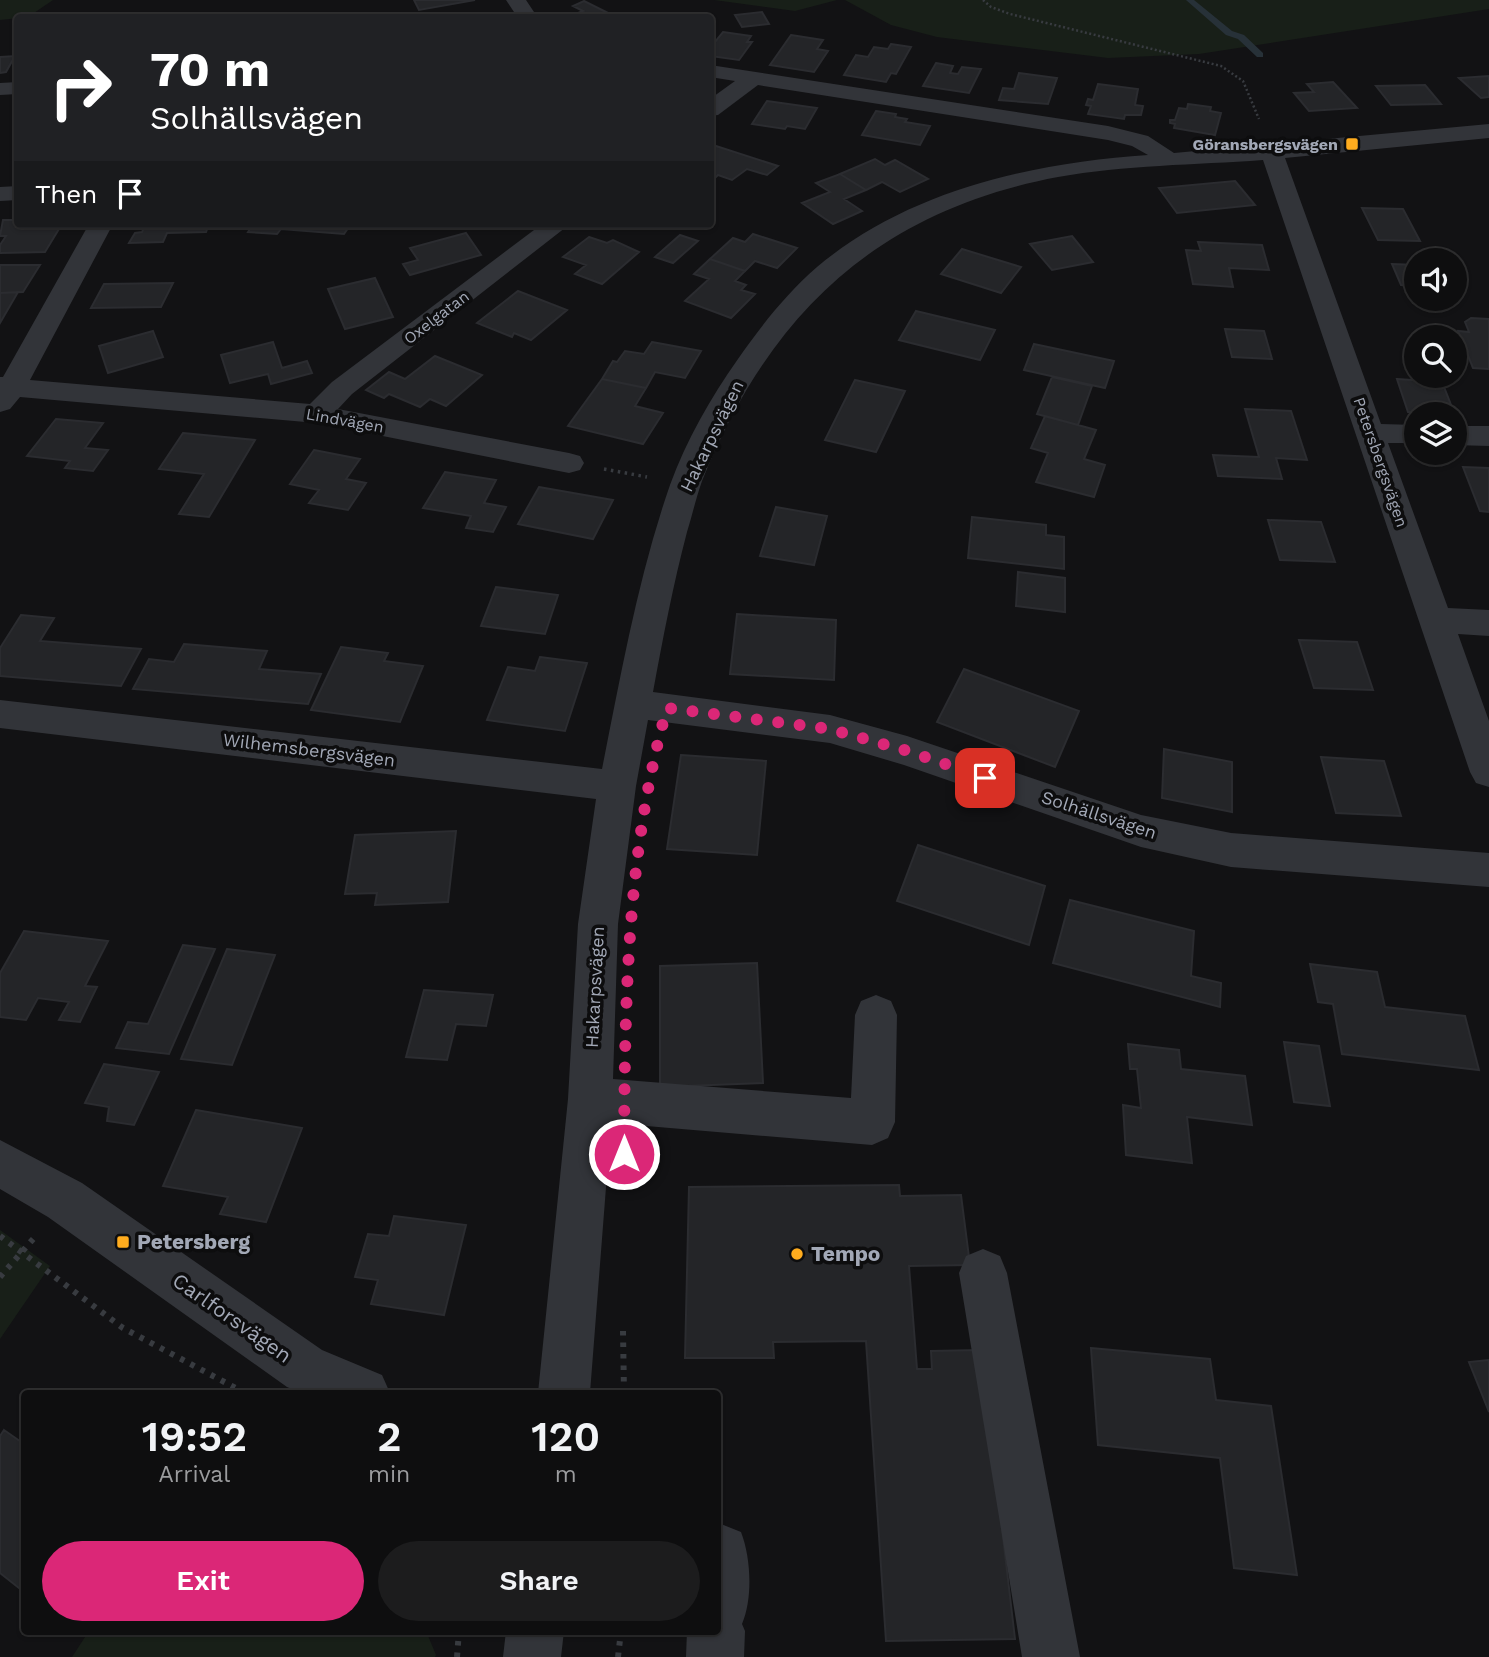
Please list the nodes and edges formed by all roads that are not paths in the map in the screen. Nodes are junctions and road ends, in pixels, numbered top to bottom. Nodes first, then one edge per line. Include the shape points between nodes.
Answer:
1 (714, 72) edge
2 (755, 77) junction
3 (714, 107) edge
4 (1489, 131) edge
5 (1272, 153) junction
6 (1167, 159) junction
7 (99, 228) edge
8 (541, 229) edge
9 (4, 392) edge
10 (317, 414) junction
11 (1370, 433) junction
12 (1404, 434) edge
13 (1467, 435) edge
14 (1489, 436) edge
15 (569, 463) road end
16 (1436, 620) junction
17 (1489, 622) edge
18 (634, 704) junction
19 (0, 714) edge
20 (1489, 772) edge
21 (617, 786) junction
22 (1489, 870) edge
23 (876, 1015) dead end
24 (590, 1099) junction
25 (0, 1163) edge
26 (983, 1273) dead end
27 (357, 1390) edge
28 (564, 1390) edge
29 (535, 1635) edge
30 (716, 1635) edge
31 (532, 1657) edge
32 (715, 1657) edge
33 (1051, 1657) edge

1 - 2 street
2 - 3 street
2 - 6 street via 1108,133 1143,140
4 - 5 street, Hakarpsvägen
5 - 6 street, Hakarpsvägen
5 - 11 street, Petersbergsvägen
6 - 18 street, Hakarpsvägen via 1059,170 1003,183 939,205 875,237 826,273 774,327 728,394 686,483 656,586
7 - 9 street
8 - 10 street, Oxelgatan via 342,388
9 - 10 street, Lindvägen
10 - 15 street, Lindvägen
11 - 12 street
11 - 16 street, Petersbergsvägen
13 - 14 street
16 - 17 street
16 - 20 street, Petersbergsvägen
18 - 21 street, Hakarpsvägen
18 - 22 street, Solhällsvägen via 830,729 1141,831 1231,850
19 - 21 street, Wilhemsbergsvägen
21 - 24 street, Hakarpsvägen via 598,924
23 - 24 street via 872,1122
24 - 28 street, Hakarpsvägen
25 - 27 street, Carlforsvägen via 65,1200 305,1369
26 - 33 street
29 - 31 street
30 - 32 street

